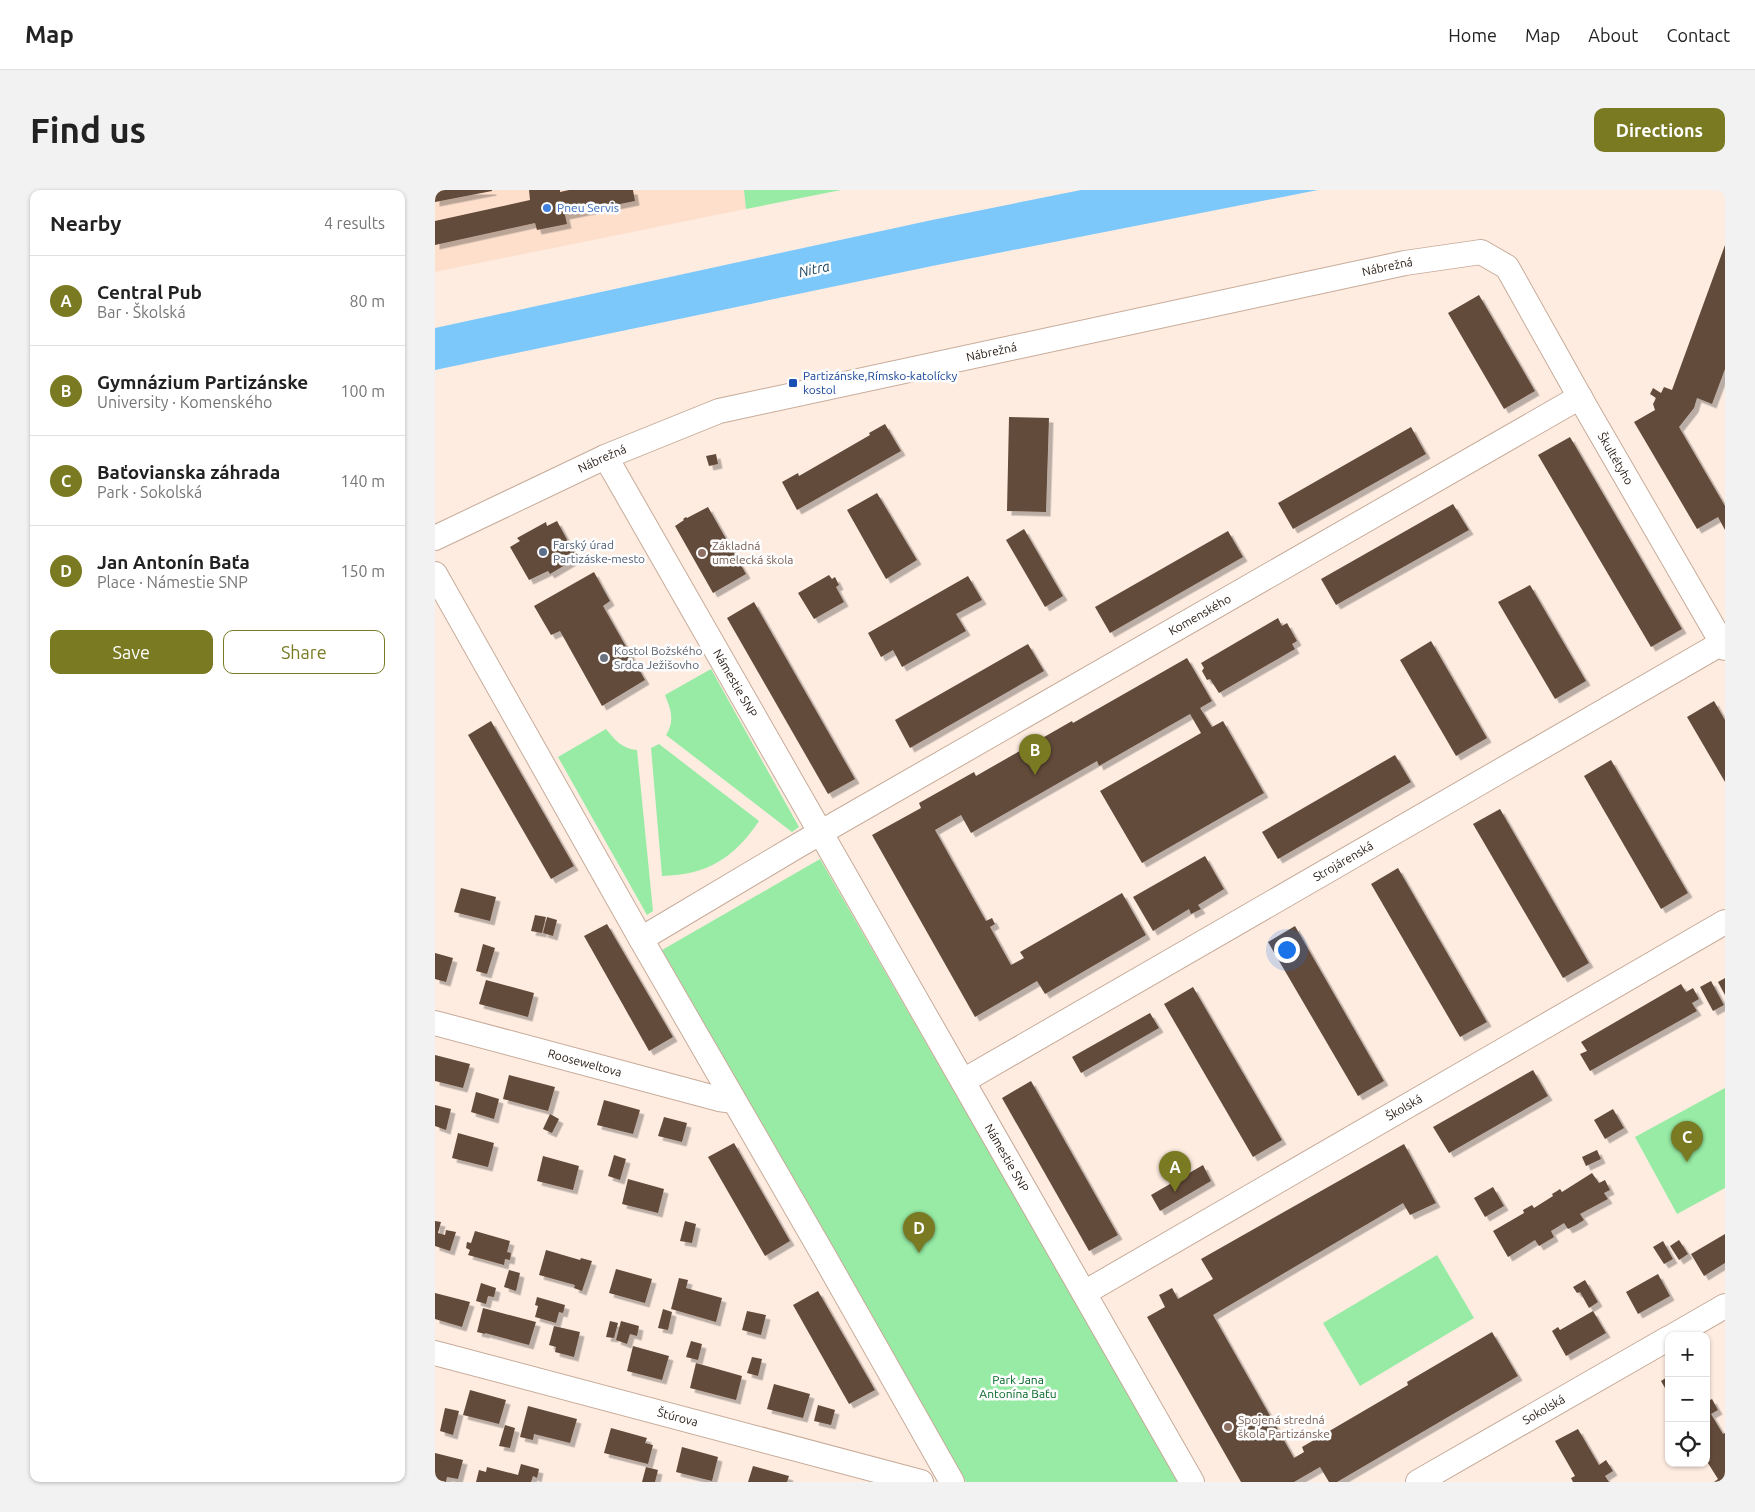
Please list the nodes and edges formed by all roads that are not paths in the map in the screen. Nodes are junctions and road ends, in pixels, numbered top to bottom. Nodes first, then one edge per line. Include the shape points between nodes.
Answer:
1 (1507, 267) joint
2 (1580, 398) junction
3 (605, 458) junction
4 (435, 538) edge
5 (435, 574) edge
6 (1724, 646) edge
7 (821, 832) junction
8 (1725, 922) edge
9 (641, 939) junction
10 (435, 1023) edge
11 (963, 1081) junction
12 (734, 1101) junction
13 (1085, 1293) junction
14 (1725, 1306) edge
15 (1680, 1332) edge
16 (1665, 1340) edge
17 (435, 1353) edge
18 (921, 1482) edge
19 (952, 1482) edge
20 (1192, 1482) edge
21 (1418, 1482) edge

1 - 2 street, Škultétyho
1 - 3 street, Nábrežná via 1481,252 1405,263 719,411
2 - 6 street, Škultétyho
2 - 7 street, Komenského
3 - 4 street, Nábrežná
3 - 7 street, Námestie SNP
5 - 9 street
6 - 11 street, Strojárenská
7 - 9 street
7 - 11 street, Námestie SNP
8 - 13 street, Školská
9 - 12 street
10 - 12 street, Rooseweltova via 719,1100
11 - 13 street, Námestie SNP
12 - 19 street
13 - 20 street, Námestie SNP
14 - 15 street
16 - 21 street, Sokolská
17 - 18 street, Štúrova

